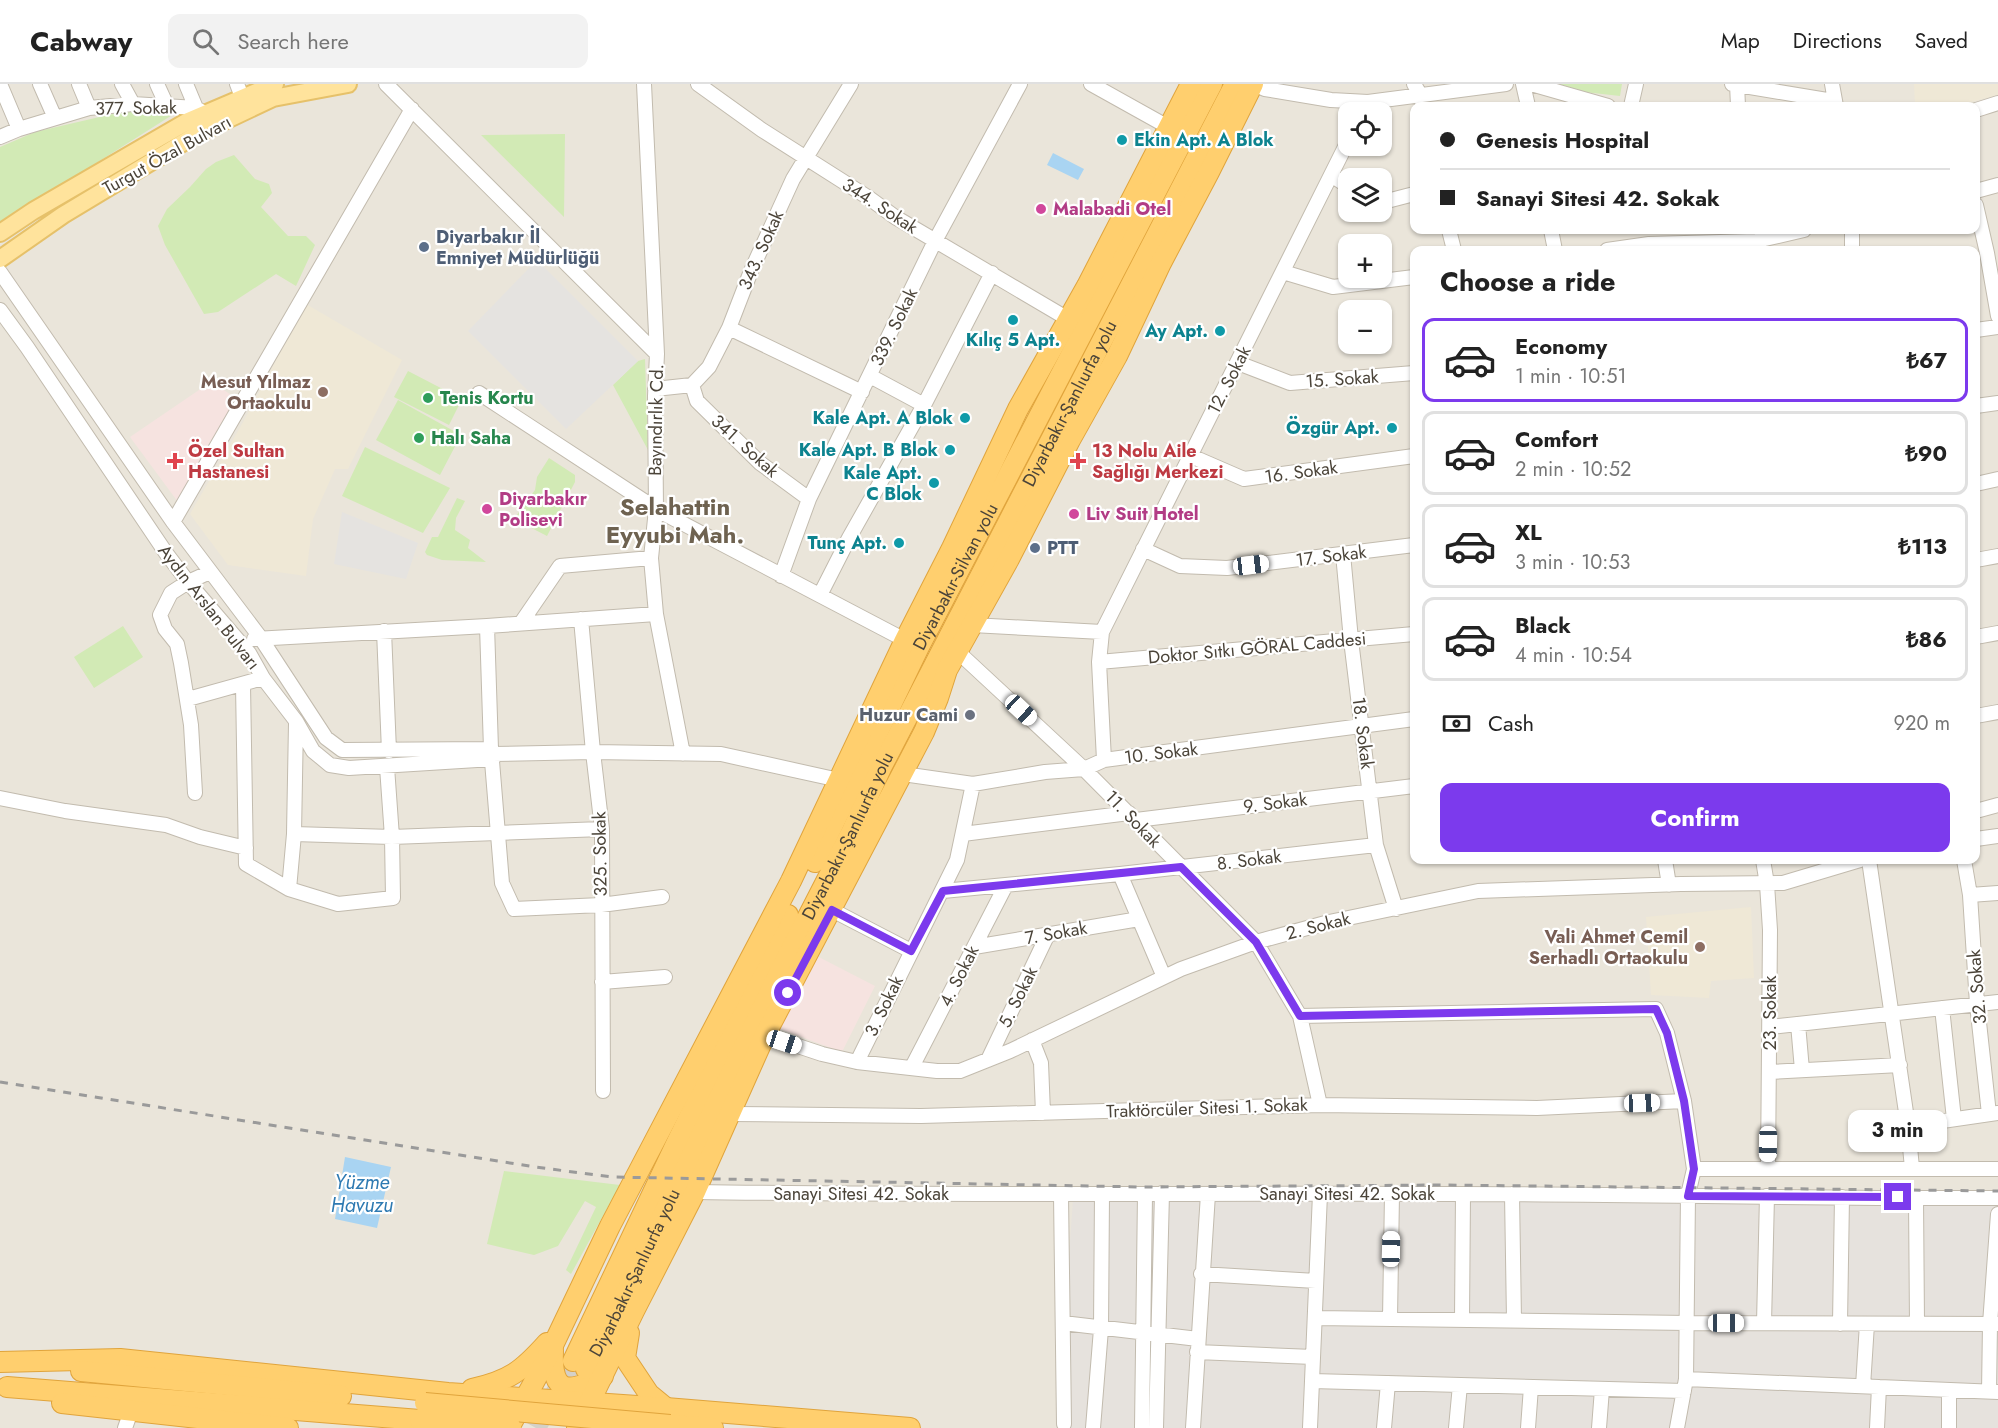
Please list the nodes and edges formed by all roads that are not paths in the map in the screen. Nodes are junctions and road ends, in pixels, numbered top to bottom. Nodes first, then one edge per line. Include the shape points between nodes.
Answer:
1 (0, 84) edge
2 (40, 84) edge
3 (78, 84) edge
4 (122, 84) edge
5 (157, 84) edge
6 (186, 84) edge
7 (275, 84) edge
8 (348, 84) edge
9 (386, 84) edge
10 (644, 84) edge
11 (698, 84) edge
12 (851, 84) edge
13 (1020, 84) edge
14 (1091, 84) edge
15 (1191, 84) edge
16 (1212, 84) edge
17 (1235, 84) edge
18 (1253, 84) edge
19 (1506, 84) edge
20 (1523, 84) edge
21 (1531, 84) edge
22 (1636, 84) edge
23 (1735, 84) edge
24 (1832, 84) edge
25 (239, 91) edge
26 (1419, 95) edge
27 (1342, 102) edge
28 (1388, 102) edge
29 (1527, 102) edge
30 (1594, 102) edge
31 (1632, 102) edge
32 (1737, 102) edge
33 (1824, 102) edge
34 (1834, 102) edge
35 (1998, 103) edge
36 (133, 104) junction
37 (167, 106) junction
38 (88, 108) junction
39 (412, 109) junction
40 (1980, 109) edge
41 (200, 111) junction
42 (54, 118) junction
43 (1170, 128) junction
44 (20, 129) junction
45 (0, 137) edge
46 (1341, 156) edge
47 (807, 158) junction
48 (1331, 176) junction
49 (1338, 180) edge
50 (1998, 185) edge
51 (1980, 190) edge
52 (1410, 196) edge
53 (1392, 200) edge
54 (1980, 222) edge
55 (0, 233) edge
56 (1785, 234) edge
57 (1756, 240) edge
58 (935, 241) junction
59 (1665, 246) edge
60 (1987, 253) edge
61 (0, 259) edge
62 (0, 272) edge
63 (1283, 272) junction
64 (992, 273) junction
65 (1410, 277) edge
66 (1150, 288) junction
67 (0, 310) edge
68 (1998, 316) edge
69 (1068, 319) junction
70 (1998, 327) edge
71 (729, 328) junction
72 (1980, 329) edge
73 (1080, 339) junction
74 (657, 354) junction
75 (1092, 358) junction
76 (1238, 363) junction
77 (1410, 373) edge
78 (870, 376) junction
79 (692, 385) junction
80 (655, 389) junction
81 (862, 392) junction
82 (479, 393) dead end
83 (1998, 404) edge
84 (924, 405) junction
85 (1980, 406) edge
86 (1191, 456) junction
87 (1410, 457) edge
88 (1040, 458) junction
89 (988, 474) junction
90 (1998, 479) edge
91 (1980, 483) edge
92 (809, 499) junction
93 (1037, 505) junction
94 (656, 509) junction
95 (173, 522) junction
96 (1410, 546) edge
97 (1143, 549) junction
98 (1344, 554) junction
99 (1998, 556) edge
100 (651, 558) junction
101 (1980, 559) edge
102 (210, 572) junction
103 (781, 576) junction
104 (188, 582) junction
105 (820, 595) junction
106 (656, 614) junction
107 (580, 619) junction
108 (521, 623) junction
109 (972, 625) junction
110 (487, 626) junction
111 (384, 631) junction
112 (1102, 632) junction
113 (1998, 633) edge
114 (1410, 634) edge
115 (1980, 636) edge
116 (260, 637) junction
117 (904, 640) junction
118 (1351, 640) junction
119 (240, 642) junction
120 (957, 651) junction
121 (1099, 662) junction
122 (263, 678) junction
123 (243, 685) junction
124 (188, 699) junction
125 (1998, 712) edge
126 (1980, 715) edge
127 (1410, 720) edge
128 (296, 721) junction
129 (1363, 726) junction
130 (389, 751) junction
131 (593, 752) junction
132 (492, 754) junction
133 (683, 754) junction
134 (1104, 760) junction
135 (387, 767) junction
136 (1084, 769) junction
137 (910, 775) dead end
138 (846, 782) junction
139 (973, 784) junction
140 (1410, 786) edge
141 (1370, 791) junction
142 (195, 793) dead end
143 (0, 798) edge
144 (1998, 805) edge
145 (1980, 810) edge
146 (1132, 816) junction
147 (602, 829) junction
148 (852, 831) junction
149 (294, 834) junction
150 (498, 834) junction
151 (963, 834) junction
152 (1998, 836) edge
153 (392, 837) junction
154 (1980, 838) edge
155 (1376, 845) junction
156 (246, 848) junction
157 (1666, 864) edge
158 (1764, 864) edge
159 (1847, 864) edge
160 (1870, 864) edge
161 (1965, 864) edge
162 (1181, 867) junction
163 (1120, 874) junction
164 (1767, 884) junction
165 (1006, 885) junction
166 (1669, 885) junction
167 (290, 889) junction
168 (943, 891) junction
169 (841, 892) junction
170 (1998, 893) edge
171 (1970, 895) junction
172 (662, 897) dead end
173 (602, 905) junction
174 (1396, 909) junction
175 (832, 910) junction
176 (1139, 919) junction
177 (1048, 934) junction
178 (1256, 942) junction
179 (974, 947) junction
180 (755, 950) junction
181 (911, 951) junction
182 (665, 977) dead end
183 (1164, 978) junction
184 (602, 982) junction
185 (1998, 1002) edge
186 (1977, 1004) junction
187 (1942, 1008) junction
188 (1892, 1013) junction
189 (1300, 1016) junction
190 (734, 1024) junction
191 (1798, 1024) junction
192 (1770, 1027) junction
193 (765, 1035) junction
194 (1032, 1040) junction
195 (988, 1060) junction
196 (856, 1062) junction
197 (1899, 1065) junction
198 (912, 1067) junction
199 (1802, 1070) junction
200 (1769, 1072) junction
201 (603, 1091) dead end
202 (1684, 1101) junction
203 (1320, 1105) junction
204 (1043, 1113) junction
205 (1994, 1113) edge
206 (731, 1114) junction
207 (1954, 1119) junction
208 (1908, 1126) junction
209 (1768, 1168) junction
210 (1912, 1168) junction
211 (1694, 1169) junction
212 (1998, 1169) edge
213 (695, 1192) junction
214 (1162, 1193) junction
215 (1102, 1194) junction
216 (1145, 1194) junction
217 (1208, 1194) junction
218 (1320, 1194) junction
219 (1392, 1194) junction
220 (1463, 1194) junction
221 (1512, 1194) junction
222 (1061, 1195) junction
223 (1688, 1196) junction
224 (1767, 1196) junction
225 (1842, 1197) junction
226 (1916, 1198) junction
227 (1998, 1198) edge
228 (1998, 1214) edge
229 (1201, 1274) junction
230 (1316, 1281) junction
231 (634, 1311) junction
232 (1315, 1318) junction
233 (1390, 1319) junction
234 (1462, 1320) junction
235 (1514, 1320) junction
236 (1063, 1323) junction
237 (1688, 1323) junction
238 (1764, 1323) junction
239 (1840, 1323) junction
240 (1867, 1324) junction
241 (1917, 1324) junction
242 (1994, 1324) edge
243 (1101, 1329) junction
244 (1142, 1333) junction
245 (1157, 1335) junction
246 (557, 1336) junction
247 (1198, 1346) junction
248 (1313, 1357) junction
249 (0, 1363) edge
250 (588, 1369) junction
251 (1312, 1381) junction
252 (1388, 1383) junction
253 (1460, 1385) junction
254 (1685, 1385) junction
255 (1863, 1386) junction
256 (4, 1387) edge
257 (1531, 1387) junction
258 (1880, 1387) junction
259 (1602, 1389) junction
260 (1949, 1390) junction
261 (1993, 1392) edge
262 (448, 1393) junction
263 (526, 1398) junction
264 (591, 1402) junction
265 (422, 1412) junction
266 (668, 1416) junction
267 (128, 1420) edge
268 (179, 1422) edge
269 (1064, 1424) dead end
270 (254, 1426) edge
271 (288, 1428) edge
272 (510, 1428) edge
273 (577, 1428) edge
274 (713, 1428) edge
275 (910, 1428) edge
276 (1093, 1428) edge
277 (1142, 1428) edge
278 (1156, 1428) edge
279 (1193, 1428) edge
280 (1310, 1428) edge
281 (1384, 1428) edge
282 (1456, 1428) edge
283 (1528, 1428) edge
284 (1599, 1428) edge
285 (1677, 1428) edge
286 (1877, 1428) edge
287 (1949, 1428) edge

1 - 44 street
2 - 42 street
3 - 38 street
4 - 36 street
5 - 37 street
6 - 41 street
7 - 25 main road, Turgut Özal Bulvarı
8 - 61 main road, Turgut Özal Bulvarı via 273,98 200,133 63,215
9 - 39 street
10 - 74 street, Bayındırlık Cd.
11 - 47 street, 344. Sokak
12 - 47 street, 343. Sokak
13 - 58 street, 339. Sokak
14 - 43 street
15 - 43 highway
16 - 73 highway, Diyarbakır-Silvan yolu
17 - 75 highway, Diyarbakır-Şanlıurfa yolu
18 - 27 street
18 - 66 highway
19 - 26 street
20 - 29 street
21 - 30 street
22 - 31 street
23 - 32 street
23 - 33 street
24 - 34 street
25 - 41 main road, Turgut Özal Bulvarı
26 - 28 street
35 - 40 street
36 - 37 street, 377. Sokak
36 - 38 street, 377. Sokak
37 - 41 street, 377. Sokak
38 - 42 street, 377. Sokak
39 - 74 street
39 - 95 street
41 - 55 main road, Turgut Özal Bulvarı
42 - 44 street, 377. Sokak
43 - 69 highway
44 - 45 street, 377. Sokak
46 - 48 street, 12. Sokak
47 - 58 street, 344. Sokak
47 - 71 street, 343. Sokak via 779,209
48 - 49 street
48 - 63 street, 12. Sokak
50 - 51 street
52 - 53 street
54 - 60 street
56 - 57 street
57 - 59 street
58 - 64 street, 344. Sokak
58 - 78 street, 339. Sokak
60 - 68 street
62 - 95 street, Aydın Arslan Bulvarı
63 - 65 street via 1333,287
63 - 76 street, 12. Sokak
64 - 69 street, 344. Sokak
64 - 84 street
66 - 75 street
66 - 93 highway
67 - 104 street, Aydın Arslan Bulvarı
69 - 89 highway via 1018,409
70 - 72 street
71 - 79 street, 343. Sokak via 709,367
71 - 81 street
73 - 89 highway
73 - 138 highway, Diyarbakır-Silvan yolu
74 - 80 street, Bayındırlık Cd.
75 - 88 highway, Diyarbakır-Şanlıurfa yolu
76 - 77 street, 15. Sokak via 1290,383
76 - 86 street, 12. Sokak
78 - 81 street, 339. Sokak
78 - 84 street
79 - 80 street
79 - 92 street, 341. Sokak via 697,401 760,463
80 - 94 street, Bayındırlık Cd.
81 - 92 street, 339. Sokak
82 - 94 street
83 - 85 street
84 - 105 street
86 - 87 street, 16. Sokak via 1244,479
86 - 97 street, 12. Sokak
88 - 93 street
88 - 148 highway, Diyarbakır-Şanlıurfa yolu
89 - 117 highway
90 - 91 street
92 - 103 street, 339. Sokak
93 - 109 highway
94 - 100 street, Bayındırlık Cd.
94 - 103 street
95 - 102 street, Aydın Arslan Bulvarı
96 - 98 street, 17. Sokak
97 - 98 street, 17. Sokak via 1180,566 1227,568
97 - 112 street, 12. Sokak
98 - 118 street, 18. Sokak
99 - 101 street
100 - 106 street, Bayındırlık Cd.
100 - 108 street via 560,566
102 - 104 street
102 - 116 street, Aydın Arslan Bulvarı
103 - 105 street
104 - 119 street, Aydın Arslan Bulvarı
104 - 124 street via 171,594 160,615 177,644
105 - 117 street
106 - 107 street
106 - 133 street, Bayındırlık Cd.
107 - 108 street
107 - 131 street, 325. Sokak
108 - 110 street
109 - 112 street
109 - 120 highway
110 - 111 street
110 - 132 street
111 - 116 street
111 - 130 street
112 - 121 street, 12. Sokak
113 - 115 street
114 - 118 street, Doktor Sıtkı GÖRAL Caddesi
116 - 119 street
116 - 130 street, Aydın Arslan Bulvarı via 326,738 342,750
117 - 138 highway
118 - 121 street, Doktor Sıtkı GÖRAL Caddesi
118 - 129 street, 18. Sokak
119 - 122 street, Aydın Arslan Bulvarı
120 - 136 street, 11. Sokak
120 - 169 highway via 924,732
121 - 134 street, 12. Sokak
122 - 123 street
122 - 128 street, Aydın Arslan Bulvarı
123 - 124 street
123 - 156 street
124 - 142 street
125 - 126 street
127 - 129 street, 10. Sokak
128 - 135 street, Aydın Arslan Bulvarı via 313,751 330,765
128 - 149 street
129 - 134 street, 10. Sokak
129 - 141 street, 18. Sokak
130 - 132 street, Aydın Arslan Bulvarı
131 - 132 street, Aydın Arslan Bulvarı
131 - 133 street, Aydın Arslan Bulvarı
131 - 147 street, 325. Sokak
132 - 135 street, Aydın Arslan Bulvarı
132 - 150 street
133 - 138 street, Aydın Arslan Bulvarı via 721,754
134 - 136 street, 10. Sokak
135 - 153 street
136 - 139 street, 10. Sokak
136 - 146 street, 11. Sokak
137 - 139 street, 10. Sokak
138 - 180 highway
138 - 190 highway
139 - 151 street, 3. Sokak
140 - 141 street, 9. Sokak
141 - 146 street, 9. Sokak
141 - 155 street, 18. Sokak
143 - 156 street via 166,825
144 - 145 street
146 - 151 street, 9. Sokak
146 - 162 street, 11. Sokak
147 - 150 street
147 - 173 street, 325. Sokak
148 - 169 main road
148 - 250 highway, Diyarbakır-Şanlıurfa yolu
149 - 153 street
149 - 167 street
150 - 153 street
150 - 173 street via 502,883 514,909
151 - 168 street, 3. Sokak
152 - 154 street
153 - 167 street via 393,898 338,904
155 - 162 street, 8. Sokak
155 - 174 street, 18. Sokak
156 - 167 street via 246,864
157 - 166 street
158 - 164 street, 23. Sokak
159 - 164 street, 2. Sokak
160 - 188 street
161 - 171 street, 32. Sokak
162 - 163 street, 8. Sokak
162 - 178 street, 11. Sokak
163 - 165 street, 8. Sokak
163 - 176 street
164 - 166 street, 2. Sokak
164 - 192 street, 23. Sokak
165 - 168 street, 8. Sokak
165 - 179 street, 4. Sokak
166 - 174 street, 2. Sokak via 1478,891
168 - 181 street, 3. Sokak
169 - 175 highway
170 - 171 street
171 - 186 street, 32. Sokak
172 - 173 street
173 - 184 street, 325. Sokak
174 - 178 street, 2. Sokak
175 - 181 street
175 - 193 highway
176 - 177 street, 7. Sokak
176 - 183 street
177 - 179 street, 7. Sokak
177 - 195 street, 5. Sokak
178 - 183 street, 2. Sokak
178 - 189 street, 11. Sokak
179 - 198 street, 4. Sokak
180 - 190 highway
180 - 246 highway via 610,1226
181 - 196 street, 3. Sokak
182 - 184 street
183 - 194 street, 2. Sokak
184 - 201 street, 325. Sokak
185 - 186 street
186 - 187 street
186 - 205 street, 32. Sokak
187 - 188 street
187 - 207 street
188 - 191 street
188 - 197 street
189 - 202 street via 1656,1009 1667,1033
189 - 203 street, 11. Sokak
190 - 250 highway via 676,1144
191 - 192 street
191 - 199 street
192 - 200 street, 23. Sokak
193 - 196 street, 2. Sokak
193 - 206 highway
194 - 195 street, 2. Sokak
194 - 204 street via 1041,1063
195 - 198 street, 2. Sokak via 960,1071
196 - 198 street, 2. Sokak
197 - 199 street
197 - 208 street
199 - 200 street
200 - 209 street, 23. Sokak
202 - 203 street, Traktörcüler Sitesi 1. Sokak via 1537,1108
202 - 211 street
203 - 204 street, Traktörcüler Sitesi 1. Sokak
204 - 206 street, Traktörcüler Sitesi 1. Sokak
205 - 207 street
206 - 213 highway
207 - 208 street
208 - 210 street
209 - 210 street
209 - 211 street
210 - 212 street
211 - 223 street
213 - 222 street, Sanayi Sitesi 42. Sokak
213 - 231 highway
214 - 216 street, Sanayi Sitesi 42. Sokak
214 - 217 street, Sanayi Sitesi 42. Sokak
214 - 245 street
215 - 216 street, Sanayi Sitesi 42. Sokak
215 - 222 street, Sanayi Sitesi 42. Sokak
215 - 243 street
216 - 244 street
217 - 218 street, Sanayi Sitesi 42. Sokak
217 - 229 street
218 - 219 street, Sanayi Sitesi 42. Sokak
218 - 230 street
219 - 220 street, Sanayi Sitesi 42. Sokak
219 - 233 street
220 - 221 street, Sanayi Sitesi 42. Sokak
220 - 234 street
221 - 223 street, Sanayi Sitesi 42. Sokak
221 - 235 street
222 - 236 street
223 - 224 street, Sanayi Sitesi 42. Sokak
223 - 237 street
224 - 225 street, Sanayi Sitesi 42. Sokak
224 - 238 street
225 - 226 street, Sanayi Sitesi 42. Sokak
225 - 239 street
226 - 227 street, Sanayi Sitesi 42. Sokak
226 - 241 street
228 - 242 street
229 - 230 street
229 - 247 street
230 - 232 street
231 - 250 highway
231 - 266 highway via 625,1358
232 - 233 street
232 - 248 street
233 - 234 street
234 - 235 street
235 - 237 street
236 - 243 street
236 - 269 street
237 - 238 street
237 - 254 street
238 - 239 street
239 - 240 street
240 - 241 street
240 - 255 street
241 - 242 street
242 - 261 street
243 - 244 street
243 - 276 street
244 - 245 street
244 - 277 street
245 - 247 street
245 - 278 street
246 - 250 highway via 553,1374 573,1389 583,1386
246 - 262 highway via 510,1376
246 - 263 highway
247 - 248 street
247 - 279 street
248 - 251 street
249 - 262 highway via 120,1359
249 - 265 highway
250 - 264 highway
251 - 252 street
251 - 280 street
252 - 253 street
252 - 281 street
253 - 257 street
253 - 282 street
254 - 255 street
254 - 259 street
254 - 285 street
255 - 258 street
256 - 265 highway
256 - 267 highway via 47,1401 104,1409
257 - 259 street
257 - 283 street
258 - 260 street
258 - 286 street
259 - 284 street
260 - 261 street
260 - 287 street
262 - 263 highway
263 - 264 highway
263 - 272 highway
264 - 266 highway
264 - 273 highway
265 - 266 highway, bridge
265 - 272 highway, bridge
266 - 274 highway
266 - 275 highway
267 - 268 highway
268 - 270 highway
270 - 271 highway

